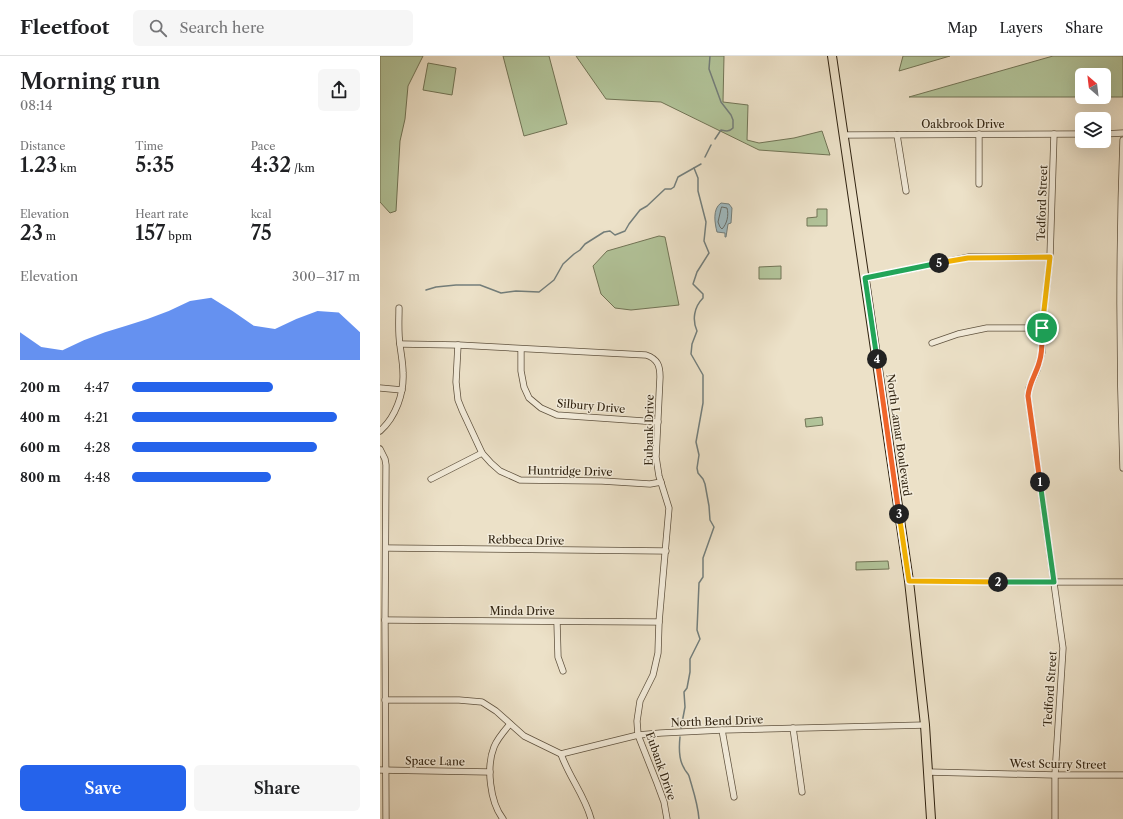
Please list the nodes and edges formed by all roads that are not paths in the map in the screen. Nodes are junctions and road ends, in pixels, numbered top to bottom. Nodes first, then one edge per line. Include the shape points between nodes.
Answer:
1 (832, 56) edge
2 (1123, 133) edge
3 (897, 134) junction
4 (979, 134) junction
5 (1054, 134) junction
6 (1075, 134) edge
7 (1111, 134) edge
8 (844, 135) junction
9 (1123, 140) edge
10 (979, 184) dead end
11 (906, 191) dead end
12 (1122, 201) edge
13 (1050, 257) junction
14 (865, 278) junction
15 (399, 308) dead end
16 (1042, 328) junction
17 (1121, 330) edge
18 (400, 344) junction
19 (932, 344) dead end
20 (458, 345) junction
21 (521, 349) junction
22 (380, 388) edge
23 (402, 390) junction
24 (658, 422) junction
25 (380, 431) edge
26 (380, 449) edge
27 (482, 453) junction
28 (1123, 468) edge
29 (431, 479) dead end
30 (661, 482) junction
31 (386, 548) junction
32 (666, 551) junction
33 (909, 581) junction
34 (1054, 582) junction
35 (1123, 582) edge
36 (385, 620) junction
37 (557, 622) junction
38 (659, 622) junction
39 (563, 671) dead end
40 (385, 700) junction
41 (510, 724) junction
42 (925, 725) junction
43 (793, 728) junction
44 (722, 730) junction
45 (638, 735) junction
46 (561, 754) junction
47 (382, 770) edge
48 (490, 772) junction
49 (928, 772) junction
50 (1055, 775) junction
51 (1123, 775) edge
52 (802, 792) dead end
53 (734, 797) dead end
54 (386, 819) edge
55 (503, 819) edge
56 (591, 819) edge
57 (667, 819) edge
58 (931, 819) edge
59 (1055, 819) edge

1 - 8 main road, North Lamar Boulevard
2 - 7 street
3 - 4 street, Oakbrook Drive
3 - 8 street, Oakbrook Drive
3 - 11 street
4 - 5 street, Oakbrook Drive
4 - 10 street
5 - 6 street, Oakbrook Drive
5 - 13 street, Tedford Street
8 - 14 main road, North Lamar Boulevard
9 - 12 street
12 - 17 street
13 - 14 street via 968,258
13 - 16 street, Tedford Street
14 - 33 main road, North Lamar Boulevard
15 - 18 street
16 - 19 street via 987,328 958,334
16 - 34 street, Tedford Street via 1042,352 1028,396
17 - 28 street
18 - 20 street, Eubank Drive
18 - 23 street
20 - 21 street, Eubank Drive
20 - 27 street, Huntridge Drive via 457,395
21 - 24 street, Silbury Drive via 524,387 529,398 541,408 557,415
21 - 24 street, Eubank Drive via 646,355 653,358 660,370
22 - 23 street
23 - 25 street via 391,418
24 - 30 street, Eubank Drive via 656,457
26 - 31 street via 386,465
27 - 29 street
27 - 30 street, Huntridge Drive via 500,472 520,480 650,484
30 - 32 street, Eubank Drive via 669,508
31 - 32 street, Rebbeca Drive
31 - 36 street
32 - 38 street, Eubank Drive
33 - 34 street
33 - 42 main road, North Lamar Boulevard
34 - 35 street
34 - 50 street, Tedford Street via 1063,648
36 - 37 street, Minda Drive
36 - 40 street
37 - 38 street, Minda Drive
37 - 39 street via 558,657
38 - 45 street, Eubank Drive via 656,664 638,707
40 - 41 street via 482,702
40 - 47 street
41 - 46 street via 524,736
41 - 48 street via 494,745
42 - 43 street, North Bend Drive
42 - 49 main road, North Lamar Boulevard
43 - 44 street, North Bend Drive
43 - 52 street
44 - 45 street, North Bend Drive
44 - 53 street
45 - 46 street, North Bend Drive
45 - 57 street, Eubank Drive via 657,783
46 - 56 street
47 - 48 street, Space Lane
47 - 54 street
48 - 55 street via 493,796
49 - 50 street, West Scurry Street
49 - 58 main road, North Lamar Boulevard
50 - 51 street, West Scurry Street
50 - 59 street, Tedford Street

